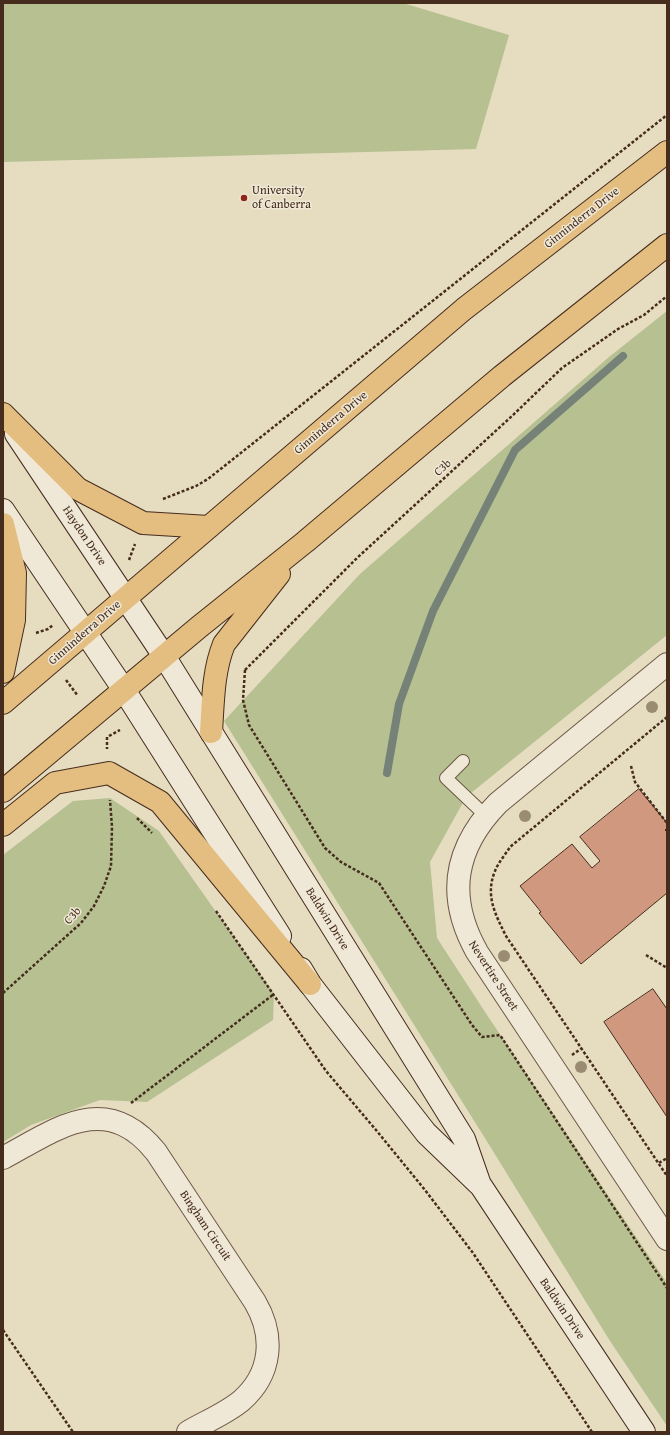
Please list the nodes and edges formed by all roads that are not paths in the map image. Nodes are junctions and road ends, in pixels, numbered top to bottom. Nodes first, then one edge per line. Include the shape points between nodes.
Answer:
1 (667, 152) edge
2 (667, 245) edge
3 (3, 414) edge
4 (3, 510) edge
5 (3, 524) edge
6 (209, 527) junction
7 (305, 542) junction
8 (125, 598) junction
9 (85, 632) junction
10 (164, 656) junction
11 (667, 664) edge
12 (3, 672) edge
13 (124, 690) junction
14 (3, 703) edge
15 (211, 732) junction
16 (463, 760) dead end
17 (3, 791) edge
18 (486, 816) junction
19 (3, 825) edge
20 (310, 984) junction
21 (3, 1158) edge
22 (481, 1186) junction
23 (667, 1239) edge
24 (188, 1432) edge
25 (644, 1432) edge

1 - 6 main road, Ginninderra Drive via 464,309
2 - 7 main road via 502,376
3 - 6 main road via 78,489 143,523
3 - 8 main road, Haydon Drive
4 - 9 main road
5 - 12 main road via 15,573 14,620
6 - 8 main road, Ginninderra Drive
7 - 10 main road
7 - 15 main road via 224,644 216,670
8 - 9 main road, Ginninderra Drive
8 - 10 main road, Haydon Drive
9 - 13 main road
9 - 14 main road, Ginninderra Drive
10 - 13 main road
10 - 15 main road, Baldwin Drive
11 - 18 main road, Nevertire Street via 498,803
13 - 17 main road
13 - 20 main road, Baldwin Drive
15 - 22 main road, Baldwin Drive via 464,1139
16 - 18 lane via 446,778
18 - 23 main road, Nevertire Street via 466,847 458,883 458,901 468,936
19 - 20 main road via 55,783 109,773 160,802
20 - 22 main road, Baldwin Drive via 426,1133
21 - 24 main road, Bingham Circuit via 69,1123 93,1119 108,1120 129,1127 140,1134 156,1152 255,1302 266,1324 266,1361 252,1388 230,1409
22 - 25 main road, Baldwin Drive

